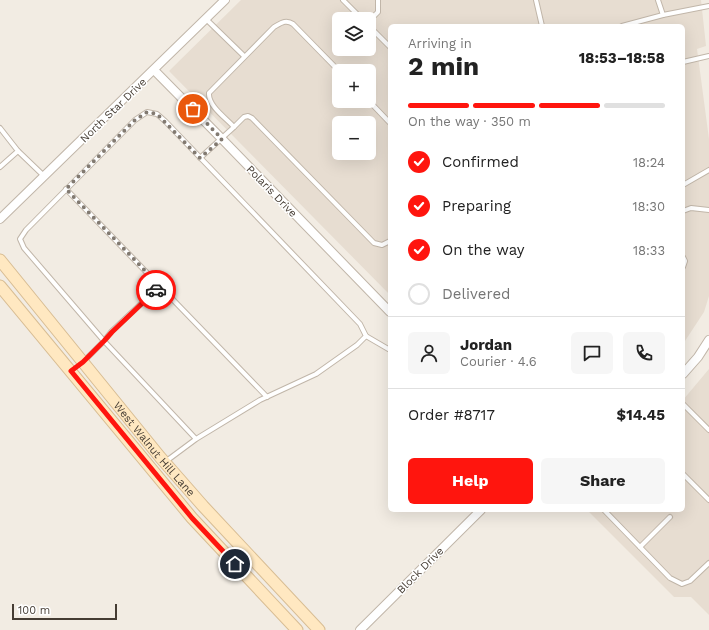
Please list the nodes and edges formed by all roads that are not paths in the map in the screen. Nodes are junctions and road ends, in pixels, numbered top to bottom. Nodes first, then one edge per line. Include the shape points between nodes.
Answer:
1 (225, 0) edge
2 (343, 0) edge
3 (378, 0) edge
4 (536, 0) edge
5 (658, 0) edge
6 (709, 6) edge
7 (355, 12) edge
8 (376, 14) edge
9 (663, 15) junction
10 (206, 19) junction
11 (542, 24) edge
12 (629, 24) edge
13 (376, 33) edge
14 (388, 45) edge
15 (244, 56) junction
16 (709, 56) edge
17 (685, 62) edge
18 (332, 64) edge
19 (154, 70) junction
20 (376, 108) edge
21 (388, 121) edge
22 (234, 127) junction
23 (0, 128) edge
24 (222, 139) junction
25 (18, 151) junction
26 (200, 158) junction
27 (0, 167) edge
28 (709, 170) edge
29 (44, 176) junction
30 (685, 184) edge
31 (66, 189) junction
32 (685, 210) edge
33 (709, 210) edge
34 (0, 219) edge
35 (388, 242) edge
36 (0, 260) edge
37 (0, 286) edge
38 (160, 286) junction
39 (388, 310) edge
40 (366, 336) junction
41 (709, 340) edge
42 (104, 341) junction
43 (388, 349) edge
44 (83, 362) junction
45 (71, 371) junction
46 (685, 372) edge
47 (267, 396) junction
48 (685, 406) edge
49 (709, 430) edge
50 (196, 440) junction
51 (165, 462) junction
52 (154, 471) junction
53 (685, 476) edge
54 (709, 500) edge
55 (479, 512) edge
56 (606, 512) edge
57 (670, 517) dead end
58 (640, 547) junction
59 (709, 563) edge
60 (297, 630) edge
61 (319, 630) edge
62 (360, 630) edge

1 - 10 street, North Star Drive
2 - 7 lane
3 - 8 lane
4 - 11 lane
5 - 9 lane
6 - 9 lane
9 - 12 lane
10 - 15 lane
10 - 19 street, North Star Drive
13 - 14 lane
15 - 18 lane via 274,27 289,21
15 - 22 lane via 209,93 213,104
16 - 17 lane
19 - 24 street, Polaris Drive
19 - 29 street, North Star Drive
20 - 21 lane
22 - 24 lane
22 - 35 lane via 244,117 252,118 374,243 382,245
23 - 25 lane
24 - 26 lane
24 - 39 street, Polaris Drive
25 - 27 lane
25 - 29 lane
26 - 31 lane via 157,114 147,112 135,120
26 - 40 lane via 360,324
28 - 30 lane
29 - 34 street, North Star Drive
31 - 38 lane
31 - 42 lane via 26,230 20,240 24,248
32 - 33 lane via 691,208
36 - 44 main road, West Walnut Hill Lane
37 - 45 main road, West Walnut Hill Lane
38 - 42 lane
38 - 47 lane
40 - 43 lane
40 - 47 lane via 316,374
41 - 46 street
42 - 44 lane
42 - 50 lane
44 - 45 main road
44 - 51 main road, West Walnut Hill Lane
45 - 52 main road, West Walnut Hill Lane
47 - 50 lane
48 - 49 lane
50 - 51 lane
51 - 52 main road
51 - 61 main road, West Walnut Hill Lane
52 - 60 main road, West Walnut Hill Lane via 192,518
53 - 54 lane
55 - 62 street, Block Drive
56 - 58 lane
57 - 58 lane
58 - 59 lane via 670,578 682,584 690,581

